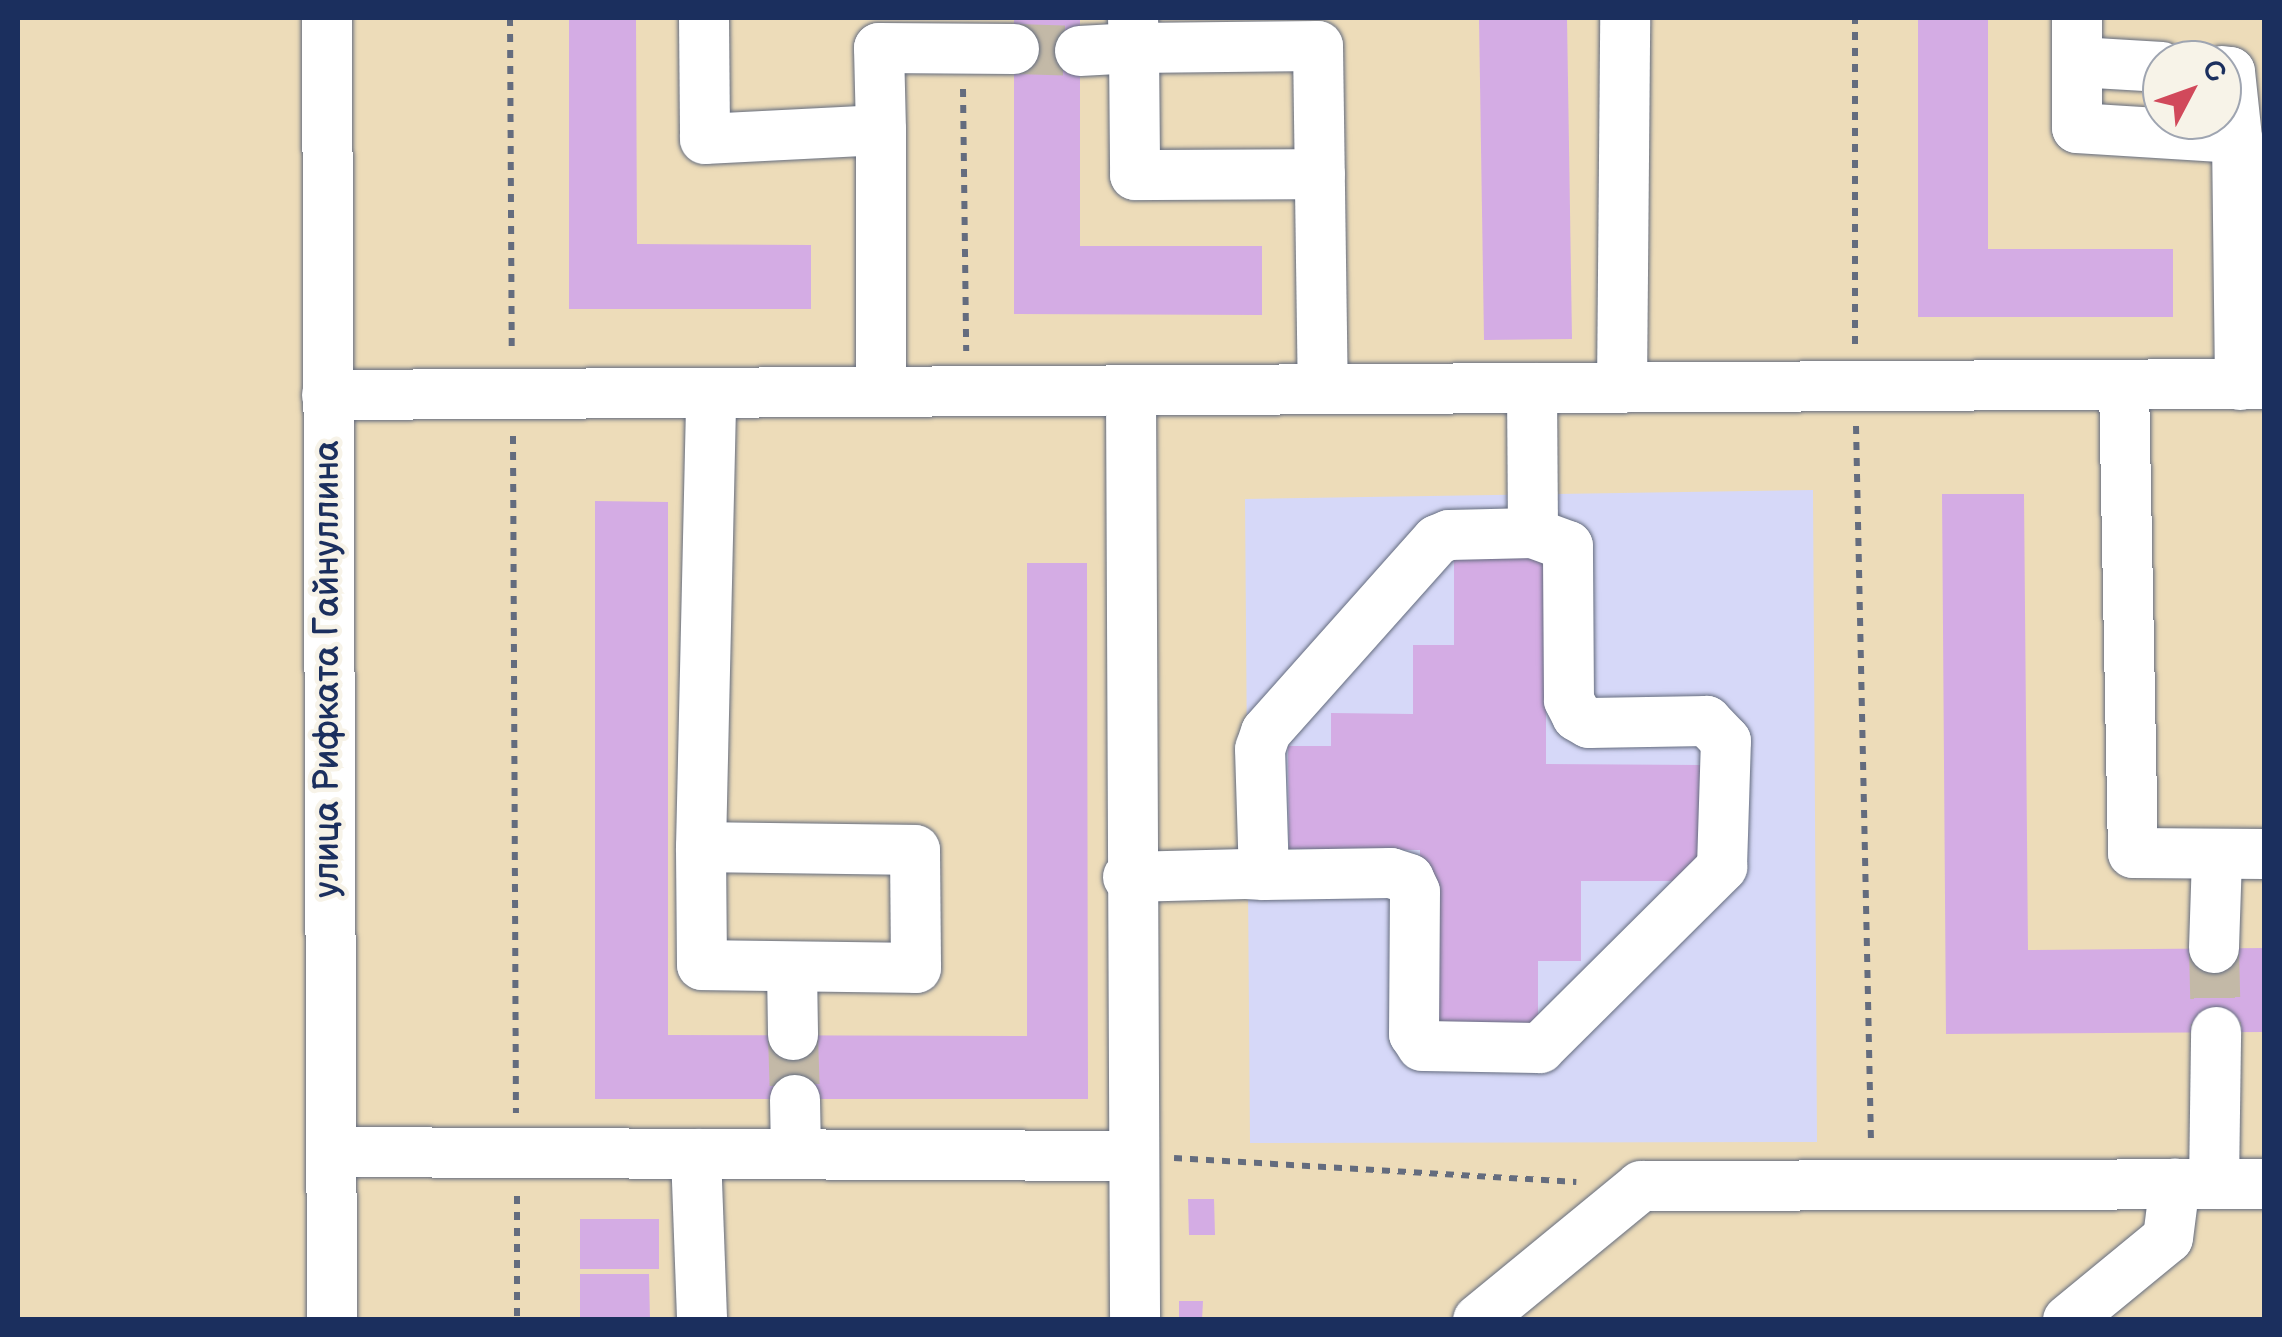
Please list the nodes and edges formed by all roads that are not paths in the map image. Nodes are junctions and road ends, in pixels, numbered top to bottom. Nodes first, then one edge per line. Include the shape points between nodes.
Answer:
1 (327, 18) edge
2 (704, 18) edge
3 (1624, 18) edge
4 (1134, 33) edge
5 (2078, 40) edge
6 (1014, 49) tunnel mouth
7 (1080, 51) tunnel mouth
8 (2142, 61) edge
9 (881, 130) junction
10 (2142, 132) edge
11 (2236, 140) edge
12 (1320, 174) junction
13 (2252, 384) edge
14 (2124, 385) junction
15 (1532, 388) junction
16 (1622, 388) junction
17 (1131, 390) junction
18 (1323, 390) junction
19 (711, 392) junction
20 (882, 392) junction
21 (327, 395) junction
22 (1532, 534) junction
23 (701, 847) junction
24 (2241, 855) edge
25 (1264, 875) junction
26 (1128, 877) junction
27 (2214, 948) tunnel mouth
28 (792, 969) junction
29 (2216, 1032) tunnel mouth
30 (793, 1036) tunnel mouth
31 (795, 1100) tunnel mouth
32 (330, 1152) junction
33 (696, 1154) junction
34 (796, 1154) junction
35 (1133, 1156) junction
36 (2195, 1184) junction
37 (2264, 1184) edge
38 (332, 1320) edge
39 (702, 1320) edge
40 (1135, 1320) edge
41 (1478, 1320) edge
42 (2068, 1320) edge

1 - 21 street, улица Рифката Гайнуллина
2 - 9 street via 705,139
3 - 16 street
4 - 7 street
4 - 12 street via 1318,46
4 - 12 street via 1134,175
5 - 8 street
5 - 10 street via 2077,128
6 - 9 street via 879,48
9 - 20 street
11 - 13 street
12 - 18 street
13 - 14 street
14 - 16 street
14 - 24 street via 2133,853
15 - 16 street
15 - 18 street
15 - 22 street
17 - 18 street
17 - 20 street
17 - 26 street
19 - 20 street
19 - 21 street
19 - 23 street
21 - 32 street, улица Рифката Гайнуллина
22 - 25 street via 1437,540 1266,732 1260,749
22 - 25 street via 1558,539 1573,556 1569,700 1577,716 1588,724 1707,720 1721,729 1727,849 1722,867 1554,1040 1540,1048 1451,1050 1422,1046 1414,1034 1415,892 1409,880 1391,873
23 - 28 street via 702,965
23 - 28 street via 914,850 916,968
24 - 27 street
25 - 26 street
26 - 35 street
28 - 30 street
29 - 36 street
31 - 34 street
32 - 33 street
32 - 38 street, улица Рифката Гайнуллина
33 - 34 street
33 - 39 street
34 - 35 street
35 - 40 street
36 - 37 street
36 - 41 street via 1641,1186
36 - 42 street via 2168,1238

